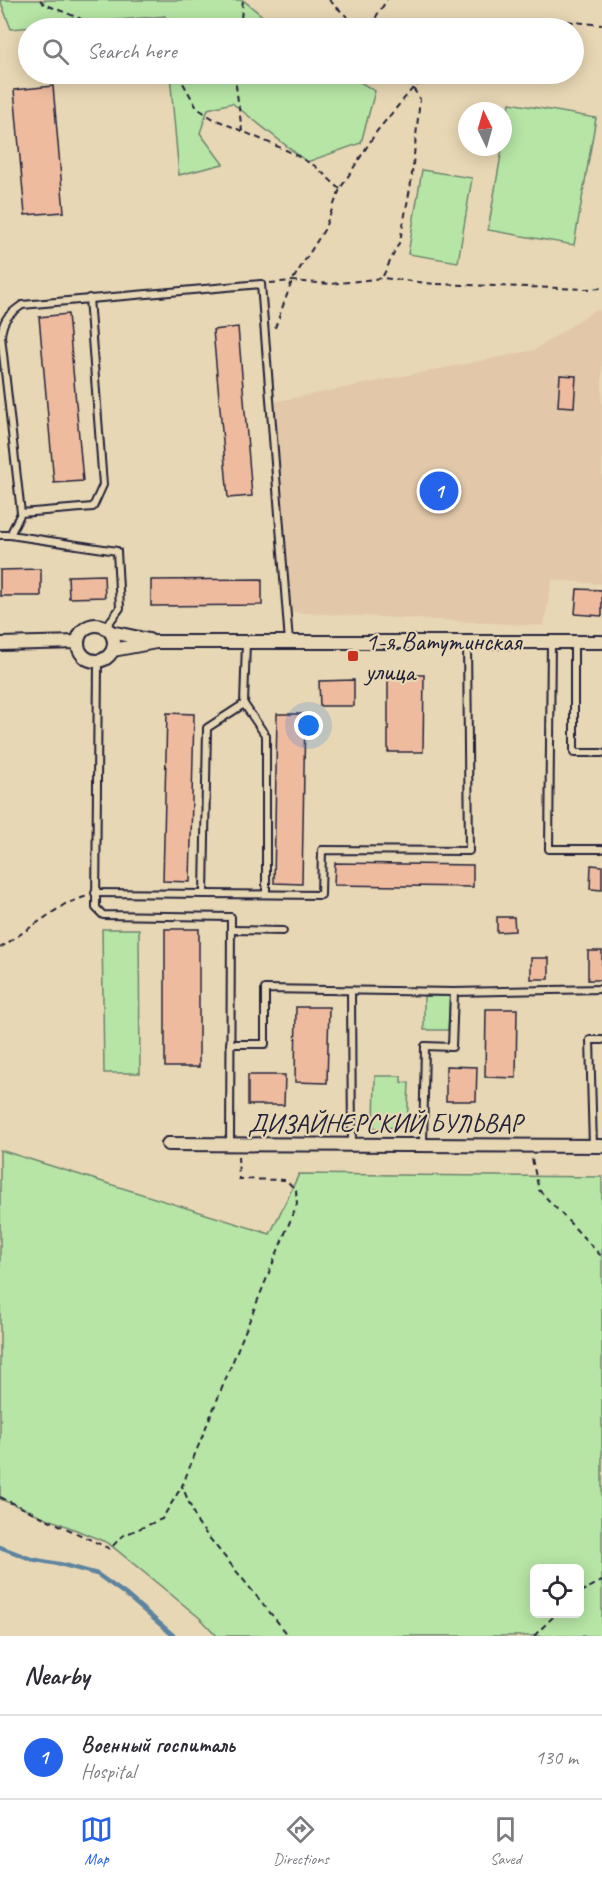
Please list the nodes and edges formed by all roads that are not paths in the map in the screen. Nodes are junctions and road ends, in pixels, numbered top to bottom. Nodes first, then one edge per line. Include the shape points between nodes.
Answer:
1 (89, 298) junction
2 (21, 513) junction
3 (0, 535) edge
4 (10, 535) junction
5 (109, 630) junction
6 (467, 641) junction
7 (551, 641) junction
8 (574, 641) junction
9 (78, 642) junction
10 (156, 642) junction
11 (246, 642) junction
12 (289, 642) junction
13 (602, 642) edge
14 (0, 644) edge
15 (113, 650) junction
16 (98, 661) junction
17 (244, 704) junction
18 (602, 753) edge
19 (602, 849) edge
20 (95, 893) junction
21 (204, 894) junction
22 (266, 894) junction
23 (231, 930) junction
24 (283, 931) dead end
25 (602, 989) edge
26 (351, 991) junction
27 (454, 992) junction
28 (602, 1040) edge
29 (230, 1044) junction
30 (168, 1144) dead end
31 (234, 1145) junction
32 (352, 1145) junction
33 (423, 1145) junction
34 (598, 1146) edge

1 - 2 lane via 103,485 93,507
1 - 2 lane via 22,304 3,322
1 - 12 lane via 261,284
2 - 4 lane
3 - 4 lane
4 - 5 lane via 117,551 120,608
5 - 9 street via 94,624 88,626
5 - 10 street
5 - 15 street via 114,638
6 - 7 street
6 - 12 street
6 - 22 lane via 468,851 322,850 321,895
7 - 8 street
7 - 19 lane via 549,849
8 - 13 street
8 - 18 lane via 574,753
9 - 14 street
9 - 16 street via 86,658
10 - 11 street
10 - 15 street
11 - 12 street
11 - 17 lane
15 - 16 street
16 - 20 lane
17 - 21 lane via 207,728
17 - 22 lane via 266,736
20 - 21 lane
20 - 23 lane via 96,908 103,915 231,917
21 - 22 lane
23 - 24 lane
23 - 29 lane
25 - 27 lane
26 - 27 lane
26 - 29 lane via 265,989 265,1044
26 - 32 lane
27 - 33 lane via 452,1047 425,1046
28 - 34 lane via 590,1040
29 - 31 lane
30 - 31 street, ДИЗАЙНЕРСКИЙ БУЛЬВАР
31 - 32 street, ДИЗАЙНЕРСКИЙ БУЛЬВАР
32 - 33 street, ДИЗАЙНЕРСКИЙ БУЛЬВАР
33 - 34 street, ДИЗАЙНЕРСКИЙ БУЛЬВАР

